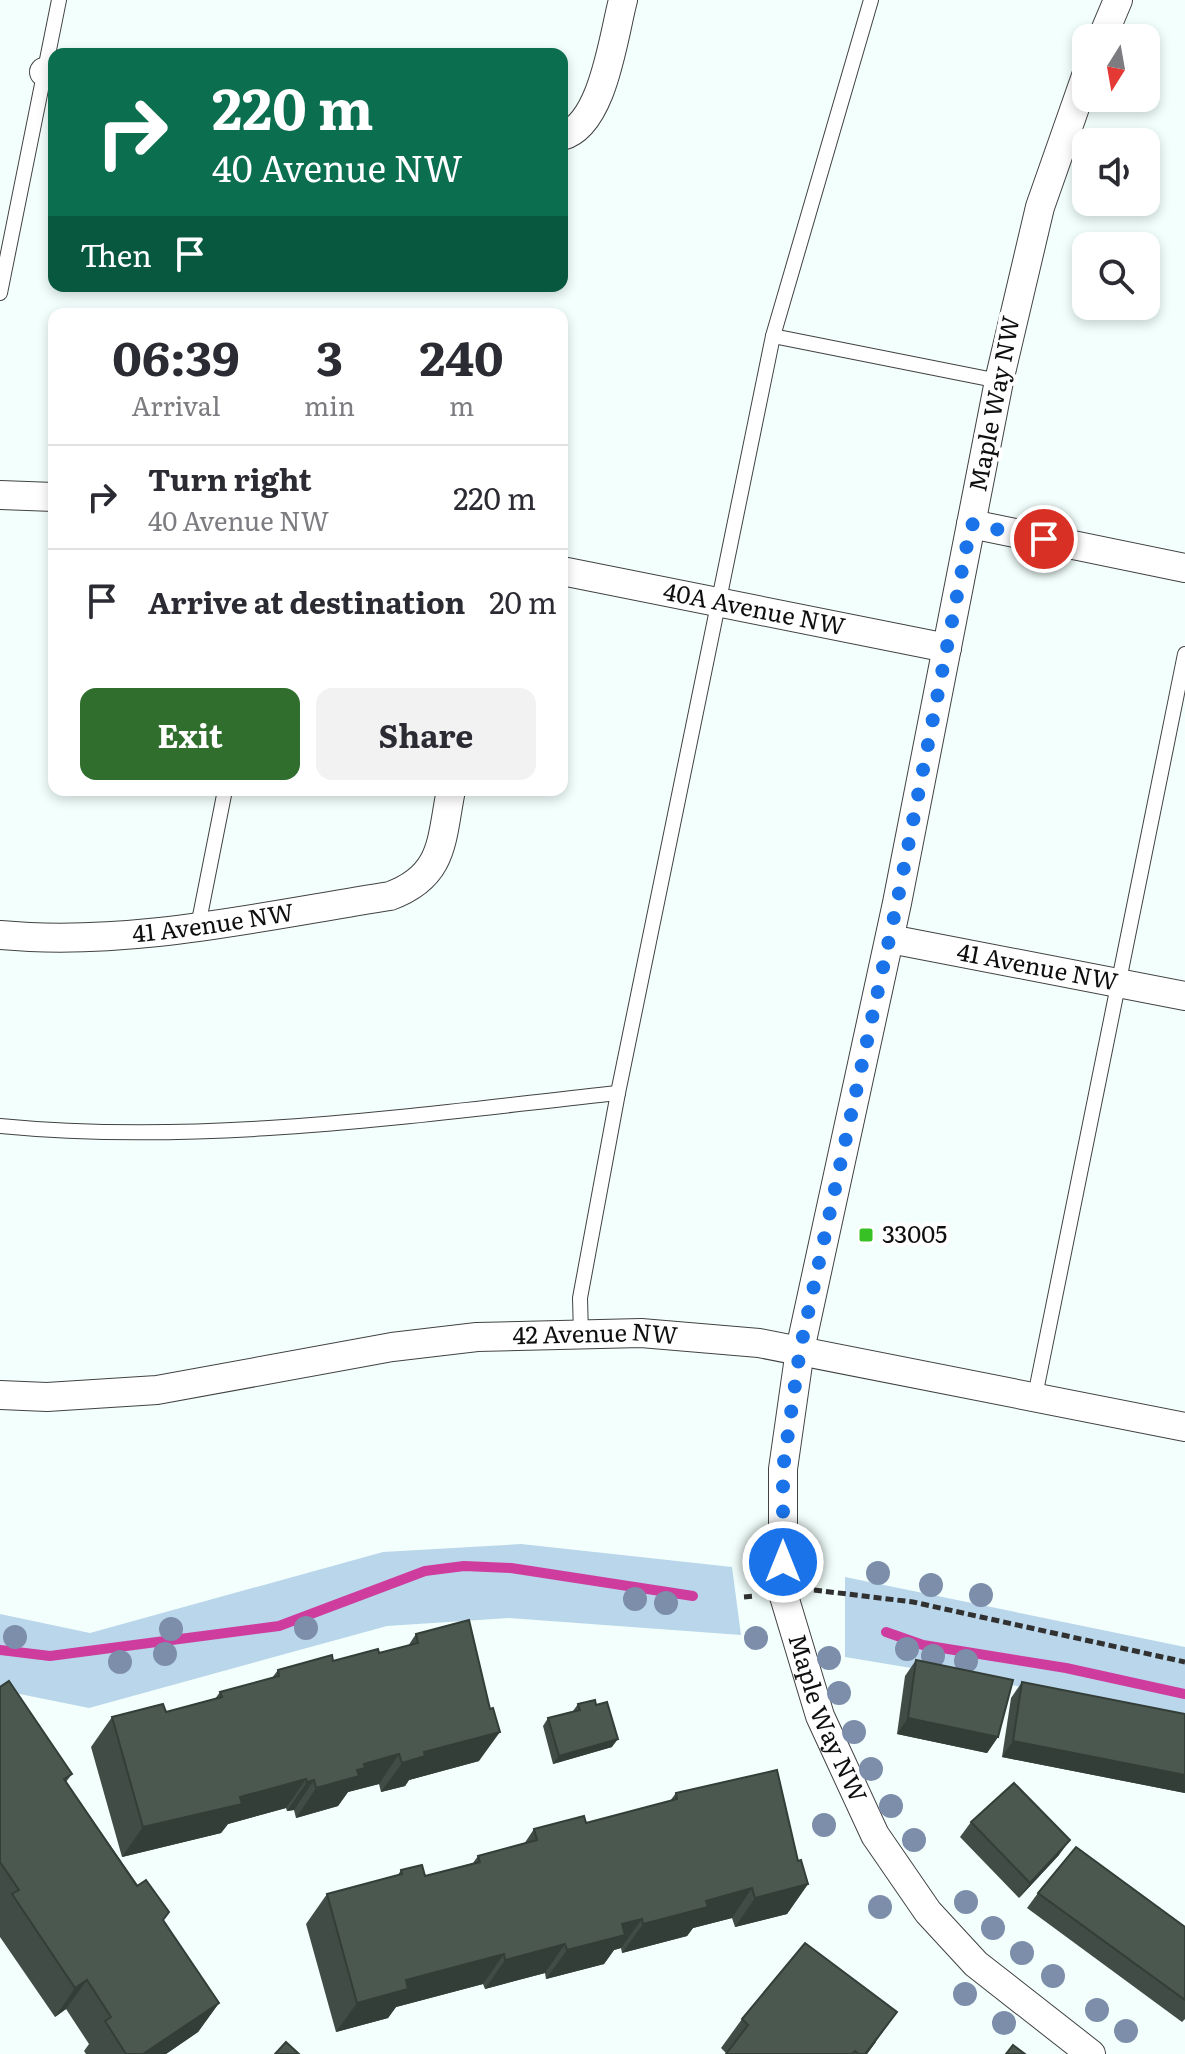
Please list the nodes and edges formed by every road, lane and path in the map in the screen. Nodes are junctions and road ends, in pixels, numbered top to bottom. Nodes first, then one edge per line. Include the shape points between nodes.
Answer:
1 (59, 0) edge
2 (623, 0) edge
3 (871, 0) edge
4 (1118, 0) edge
5 (1108, 24) edge
6 (52, 48) edge
7 (48, 77) edge
8 (1073, 112) edge
9 (568, 134) edge
10 (0, 293) edge
11 (773, 336) junction
12 (999, 381) junction
13 (0, 495) edge
14 (48, 497) edge
15 (971, 524) junction
16 (1185, 568) edge
17 (568, 572) edge
18 (720, 603) junction
19 (947, 648) junction
20 (1185, 654) edge
21 (224, 796) edge
22 (450, 796) edge
23 (198, 926) junction
24 (0, 935) edge
25 (890, 939) junction
26 (1117, 982) junction
27 (1185, 996) edge
28 (618, 1093) junction
29 (0, 1126) edge
30 (581, 1334) junction
31 (800, 1350) junction
32 (0, 1395) edge
33 (1035, 1396) junction
34 (1185, 1427) edge
35 (812, 1590) dead end
36 (1185, 1662) edge
37 (1091, 2054) edge

1 - 6 lane
2 - 9 street via 594,108
3 - 11 lane
4 - 5 street
7 - 10 lane
8 - 12 street, Maple Way NW via 1040,207
11 - 12 lane
11 - 18 lane
12 - 15 street, Maple Way NW
13 - 14 street
15 - 16 street
15 - 19 street, Maple Way NW
17 - 18 street, 40A Avenue NW
18 - 19 street, 40A Avenue NW
18 - 28 lane
19 - 25 street, Maple Way NW
20 - 26 lane
21 - 23 lane
22 - 23 street, 41 Avenue NW via 438,855 421,881 390,896
23 - 24 street, 41 Avenue NW via 67,939
25 - 26 street, 41 Avenue NW
25 - 31 street, Maple Way NW
26 - 27 street, 41 Avenue NW
26 - 33 lane
28 - 29 lane via 241,1128 82,1134
28 - 30 lane via 580,1298
30 - 31 street, 42 Avenue NW via 699,1337
30 - 32 street, 42 Avenue NW via 436,1341 157,1390
31 - 33 street, 42 Avenue NW
31 - 37 street, Maple Way NW via 783,1469 783,1593 829,1739 875,1835 928,1912 1007,1991
33 - 34 street, 42 Avenue NW
35 - 36 path via 913,1602

